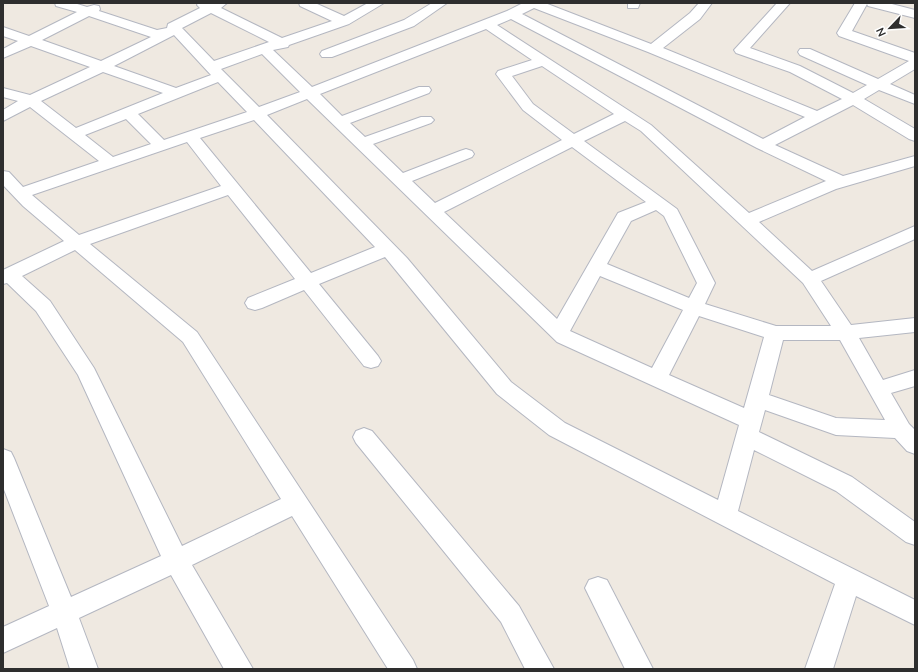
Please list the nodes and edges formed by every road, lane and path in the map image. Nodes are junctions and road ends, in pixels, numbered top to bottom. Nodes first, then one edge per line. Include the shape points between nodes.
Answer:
1 (61, 3) edge
2 (106, 3) edge
3 (305, 3) edge
4 (378, 3) edge
5 (441, 3) edge
6 (533, 3) edge
7 (706, 3) edge
8 (784, 3) edge
9 (861, 3) edge
10 (873, 3) edge
11 (210, 4) edge
12 (88, 12) junction
13 (512, 14) junction
14 (915, 14) edge
15 (344, 21) junction
16 (487, 24) junction
17 (176, 30) junction
18 (3, 31) edge
19 (303, 36) junction
20 (30, 40) junction
21 (283, 44) junction
22 (653, 49) junction
23 (265, 50) junction
24 (805, 52) dead end
25 (3, 54) edge
26 (327, 54) junction
27 (915, 58) edge
28 (543, 61) junction
29 (915, 63) edge
30 (103, 66) junction
31 (216, 72) junction
32 (356, 75) junction
33 (878, 84) junction
34 (424, 90) dead end
35 (3, 92) edge
36 (176, 93) junction
37 (310, 93) junction
38 (853, 99) junction
39 (31, 100) junction
40 (915, 100) edge
41 (128, 112) junction
42 (256, 114) junction
43 (626, 114) junction
44 (3, 116) edge
45 (817, 117) junction
46 (426, 120) dead end
47 (340, 122) junction
48 (74, 134) junction
49 (190, 136) junction
50 (915, 136) edge
51 (573, 140) junction
52 (362, 144) junction
53 (763, 145) junction
54 (162, 146) junction
55 (466, 154) dead end
56 (915, 161) edge
57 (111, 163) junction
58 (3, 176) edge
59 (400, 180) junction
60 (842, 182) junction
61 (232, 188) junction
62 (21, 194) junction
63 (658, 204) junction
64 (433, 211) junction
65 (746, 221) junction
66 (915, 232) edge
67 (77, 242) junction
68 (387, 249) junction
69 (596, 267) junction
70 (6, 276) edge
71 (810, 279) junction
72 (306, 282) junction
73 (255, 302) dead end
74 (694, 307) junction
75 (915, 325) edge
76 (559, 333) junction
77 (774, 333) junction
78 (846, 333) junction
79 (371, 361) dead end
80 (915, 378) edge
81 (657, 379) junction
82 (878, 389) junction
83 (757, 399) junction
84 (749, 428) junction
85 (364, 437) dead end
86 (908, 438) edge
87 (3, 458) edge
88 (297, 503) junction
89 (725, 516) junction
90 (915, 535) edge
91 (176, 561) junction
92 (849, 579) junction
93 (598, 588) dead end
94 (64, 612) junction
95 (915, 612) edge
96 (3, 640) edge
97 (84, 669) edge
98 (239, 669) edge
99 (403, 669) edge
100 (540, 669) edge
101 (639, 669) edge
102 (819, 669) edge

1 - 12 street
2 - 12 street
3 - 15 street
4 - 15 street
5 - 26 street via 409,23
6 - 13 street
6 - 22 street
7 - 22 street via 695,16
8 - 38 street via 741,50 795,69
9 - 27 street via 844,33
10 - 14 street
11 - 17 street via 173,27
11 - 21 street
12 - 17 street via 156,34
12 - 20 street
13 - 16 street
13 - 53 street
15 - 19 street
16 - 28 street
16 - 32 street
17 - 30 street
17 - 31 street
18 - 20 street
19 - 21 street
19 - 26 street
20 - 25 street
20 - 30 street
21 - 23 street
22 - 45 street
23 - 31 street
23 - 37 street
24 - 33 street
26 - 32 street
28 - 43 street
28 - 51 street via 503,74 528,107
29 - 33 street
30 - 36 street
30 - 39 street
31 - 36 street
31 - 42 street
32 - 37 street
33 - 38 street
33 - 40 street
34 - 47 street
35 - 39 street
36 - 41 street
37 - 42 street
37 - 47 street
38 - 45 street
38 - 50 street
39 - 44 street
39 - 48 street
41 - 48 street
41 - 54 street
42 - 49 street
42 - 68 street
43 - 51 street
43 - 65 street via 646,128
45 - 53 street
46 - 52 street
47 - 52 street
48 - 57 street
49 - 54 street
49 - 61 street
51 - 63 street
51 - 64 street
52 - 59 street
53 - 60 street
54 - 57 street
55 - 59 street
56 - 60 street
57 - 62 street
58 - 62 street
59 - 64 street
60 - 65 street
61 - 67 street
61 - 72 street
62 - 67 street
63 - 69 street via 624,217
63 - 74 street via 671,213 706,283
64 - 76 street
65 - 71 street
66 - 71 street
67 - 70 street
67 - 88 street via 190,337
68 - 72 street
68 - 89 street via 504,388 557,429
69 - 74 street
69 - 76 street
70 - 91 street via 43,306 87,372
71 - 78 street
72 - 73 street
72 - 79 street
74 - 77 street
74 - 81 street
75 - 78 street
76 - 81 street
77 - 78 street
77 - 83 street
78 - 82 street
80 - 82 street
81 - 84 street
82 - 86 street
83 - 84 street
83 - 86 street via 836,426
84 - 89 street
84 - 90 street via 844,484
85 - 100 street via 510,614
87 - 94 street
88 - 91 street
88 - 99 street
89 - 92 street
91 - 94 street
91 - 98 street
92 - 95 street
92 - 102 street
93 - 101 street
94 - 96 street
94 - 97 street

